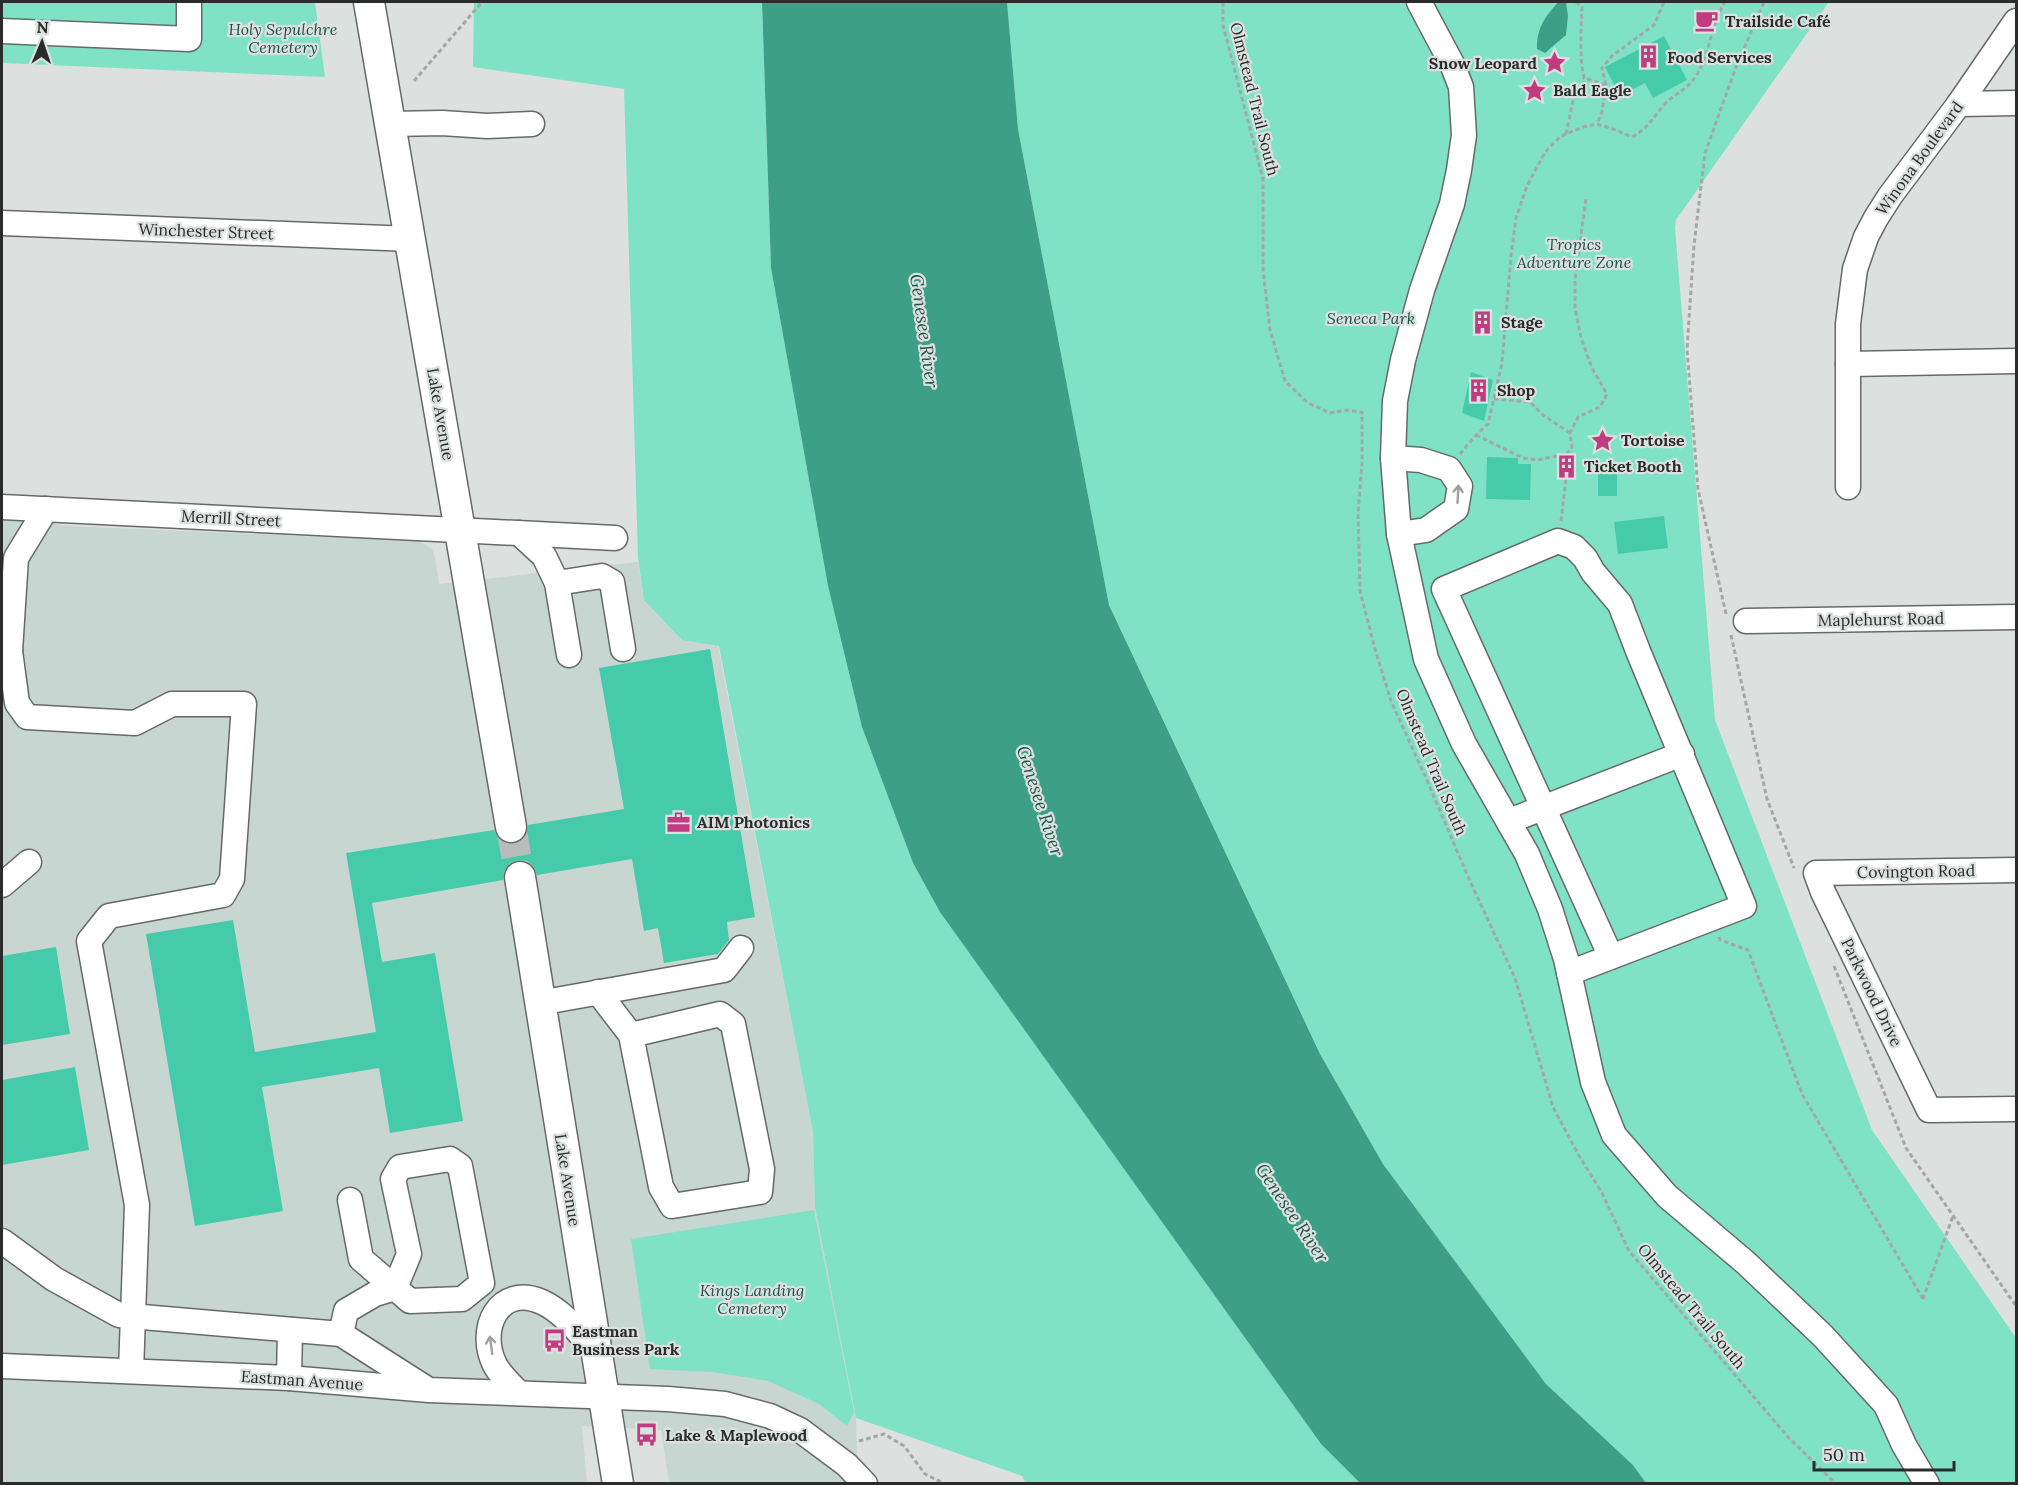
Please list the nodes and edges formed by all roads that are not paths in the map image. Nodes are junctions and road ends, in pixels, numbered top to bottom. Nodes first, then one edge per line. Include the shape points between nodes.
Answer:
1 (189, 2) edge
2 (369, 2) edge
3 (1419, 2) edge
4 (2016, 21) edge
5 (2, 31) edge
6 (2016, 103) edge
7 (1959, 104) junction
8 (391, 124) junction
9 (532, 124) dead end
10 (2, 223) edge
11 (411, 239) junction
12 (2016, 361) edge
13 (1848, 364) junction
14 (1394, 458) junction
15 (1848, 487) dead end
16 (2, 507) edge
17 (46, 509) junction
18 (461, 530) junction
19 (519, 533) junction
20 (1399, 534) junction
21 (615, 537) dead end
22 (557, 583) junction
23 (1444, 589) junction
24 (1411, 594) junction
25 (2016, 617) edge
26 (1734, 622) road end
27 (623, 649) dead end
28 (6, 651) edge
29 (569, 655) dead end
30 (1682, 754) junction
31 (1544, 807) junction
32 (1509, 821) junction
33 (511, 827) tunnel mouth
34 (28, 862) dead end
35 (2016, 870) edge
36 (1816, 873) joint
37 (520, 877) tunnel mouth
38 (2, 885) edge
39 (741, 948) dead end
40 (1611, 957) junction
41 (1569, 973) junction
42 (598, 992) junction
43 (539, 1003) junction
44 (631, 1035) junction
45 (2016, 1108) edge
46 (350, 1200) dead end
47 (2, 1241) edge
48 (395, 1288) junction
49 (134, 1316) junction
50 (290, 1330) junction
51 (341, 1334) junction
52 (596, 1352) junction
53 (2, 1366) edge
54 (131, 1371) junction
55 (289, 1378) junction
56 (429, 1390) junction
57 (519, 1393) junction
58 (603, 1397) junction
59 (618, 1484) edge
60 (865, 1484) edge
61 (1927, 1484) edge

1 - 5 street via 189,39
2 - 8 main road, Lake Avenue
3 - 14 street via 1461,87 1464,135 1452,204 1403,360 1395,401
4 - 7 street, Winona Boulevard
6 - 7 street
7 - 13 street, Winona Boulevard via 1890,196 1866,237 1852,286
8 - 9 street
8 - 11 main road, Lake Avenue
10 - 11 street, Winchester Street
11 - 18 main road, Lake Avenue
12 - 13 street
13 - 15 street, Winona Boulevard
14 - 20 street
20 -> 14 street via 1426,530 1456,509 1460,486 1449,469 1421,460
16 - 17 street, Merrill Street
17 - 18 street, Merrill Street
17 - 28 street via 16,558
18 - 19 street, Merrill Street
18 - 33 main road, Lake Avenue
19 - 21 street, Merrill Street
19 - 22 street via 544,556
20 - 24 street
22 - 27 street via 602,576 612,582
22 - 29 street
23 - 24 street
23 - 30 street via 1558,541 1574,547 1620,604
23 - 31 street
24 - 32 street via 1426,659 1464,744
25 - 26 street, Maplehurst Road
28 - 49 street via 17,703 27,717 135,723 172,704 244,704 232,879 223,895 109,916 89,941 137,1205
30 - 31 street
30 - 40 street via 1744,906
31 - 32 street
31 - 40 street
32 - 41 street via 1550,909
34 - 38 street
35 - 36 street, Covington Road
36 - 45 street, Parkwood Drive via 1929,1110
37 - 43 main road, Lake Avenue
39 - 42 street via 724,970
40 - 41 street
41 - 61 street via 1593,1082 1614,1135 1667,1196 1746,1263 1878,1396
42 - 43 street
42 - 44 street
43 - 52 main road, Lake Avenue
44 - 44 street via 661,1187 672,1206 760,1192 762,1170 733,1024 720,1014
46 - 48 street via 361,1259
47 - 49 street via 54,1279 119,1315
48 - 48 street via 410,1301 462,1299 482,1283 460,1166 450,1159 400,1167 393,1179 409,1254
48 - 51 street via 375,1294 346,1311
49 - 50 street
49 - 54 street
50 - 51 street
50 - 55 street
51 - 56 street
57 -> 52 street via 495,1364 489,1343 495,1312 504,1304 515,1299 540,1301 569,1321
52 - 58 main road, Lake Avenue
53 - 54 street, Eastman Avenue
54 - 55 street, Eastman Avenue
55 - 56 street, Eastman Avenue
56 - 57 street, Eastman Avenue
57 - 58 street, Eastman Avenue
58 - 59 main road, Lake Avenue
58 - 60 street, Eastman Avenue via 725,1404 770,1416 800,1430 847,1465

